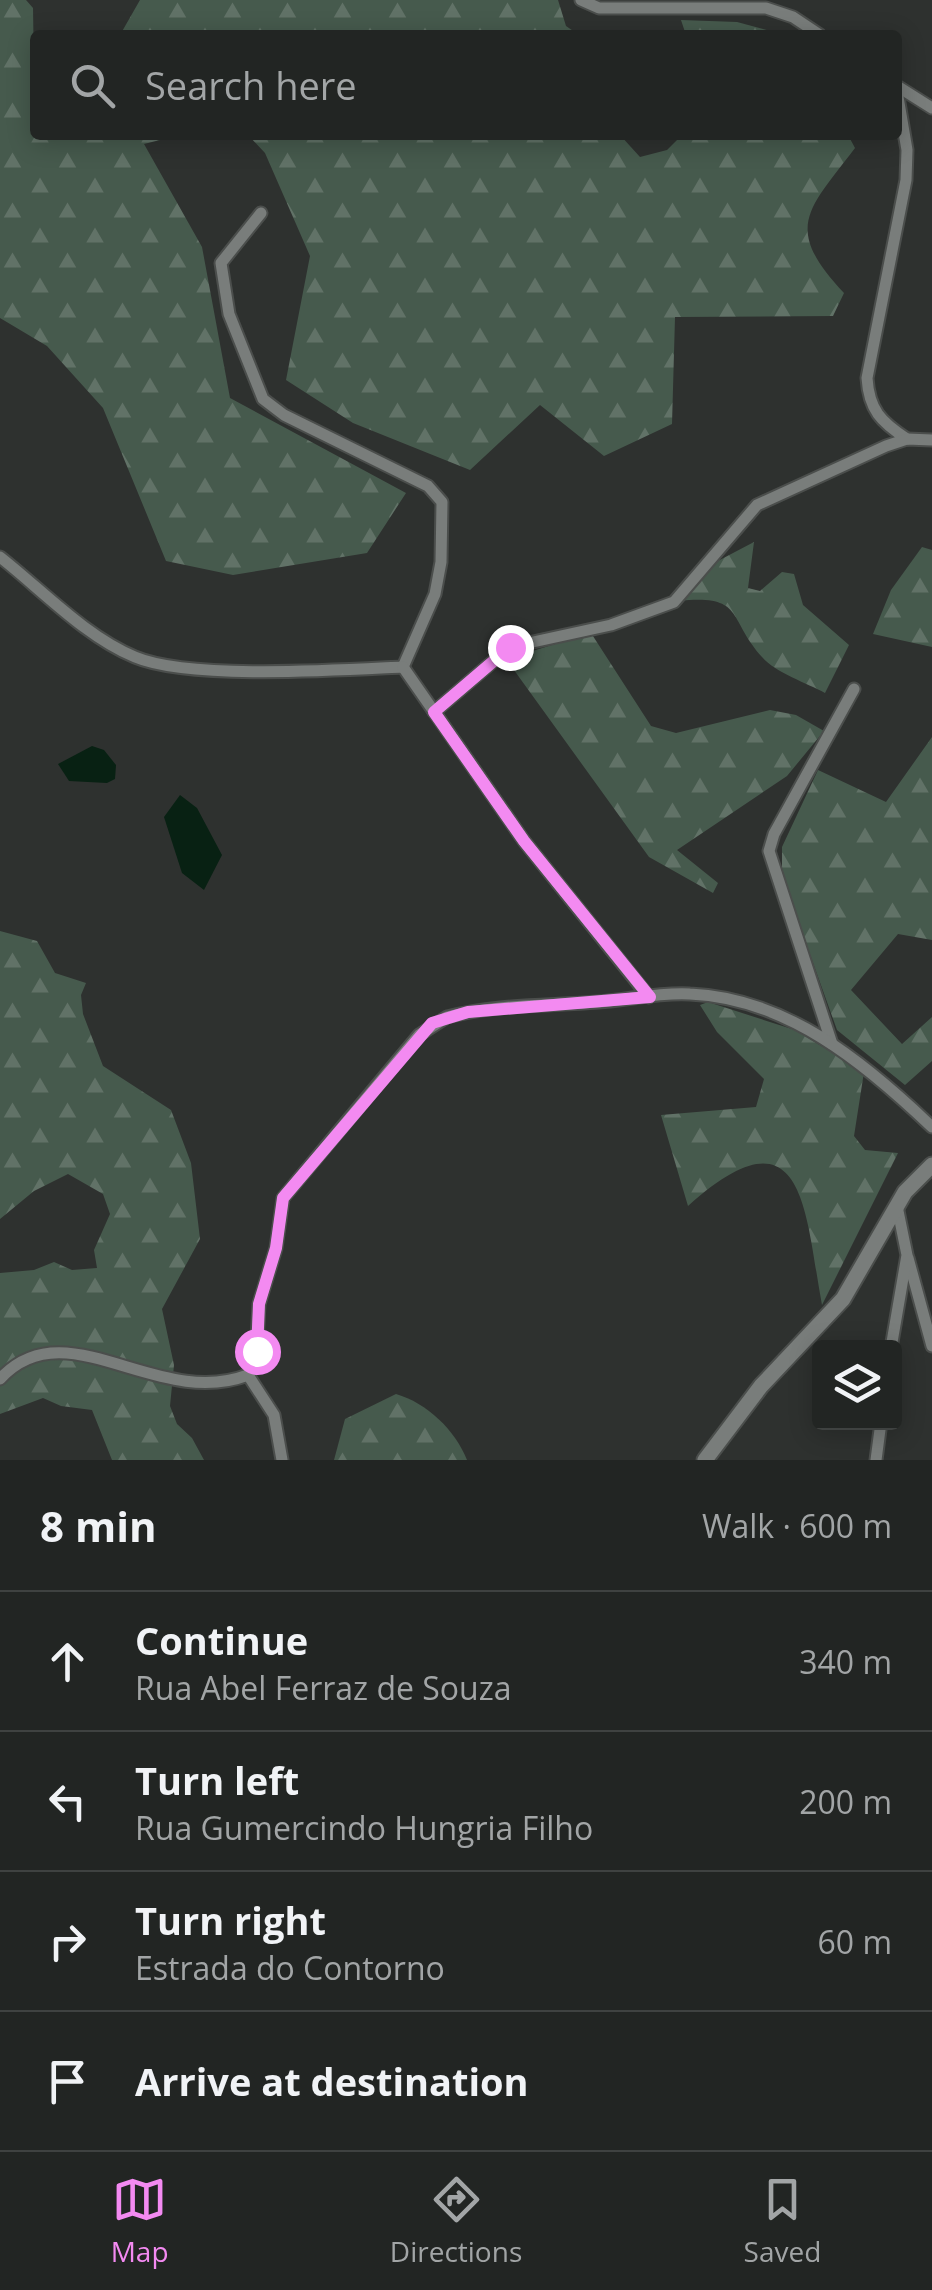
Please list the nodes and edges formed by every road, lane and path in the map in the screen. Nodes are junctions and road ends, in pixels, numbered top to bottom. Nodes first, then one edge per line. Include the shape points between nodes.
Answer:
1 (581, 0) edge
2 (812, 30) edge
3 (902, 91) edge
4 (932, 108) edge
5 (902, 119) edge
6 (261, 213) dead end
7 (907, 439) junction
8 (932, 440) edge
9 (0, 557) edge
10 (402, 667) junction
11 (854, 689) dead end
12 (434, 712) junction
13 (650, 997) junction
14 (832, 1044) junction
15 (932, 1127) edge
16 (932, 1165) edge
17 (896, 1206) junction
18 (907, 1255) junction
19 (892, 1340) edge
20 (932, 1346) edge
21 (248, 1375) junction
22 (0, 1379) edge
23 (880, 1430) edge
24 (282, 1460) edge
25 (705, 1460) edge
26 (876, 1460) edge

1 - 2 street via 599,8 766,8
3 - 4 street
5 - 7 street via 906,180 867,378 879,419
6 - 10 street via 221,263 229,314 256,389 284,415 428,486 442,502 435,594
7 - 8 street
7 - 12 street via 756,505 674,602 611,625 510,647
9 - 10 street via 112,645 154,664 226,670
10 - 12 street
11 - 14 street via 769,852
12 - 13 street via 535,856
13 - 14 street via 688,994 742,1002
13 - 21 street via 468,1012 432,1023 283,1198 259,1304 256,1362
14 - 15 street
16 - 17 street
17 - 18 street
17 - 25 street via 843,1299 747,1402
18 - 19 street
18 - 20 street
21 - 22 street via 188,1384 70,1351 30,1358
21 - 24 street via 274,1415
23 - 26 street

